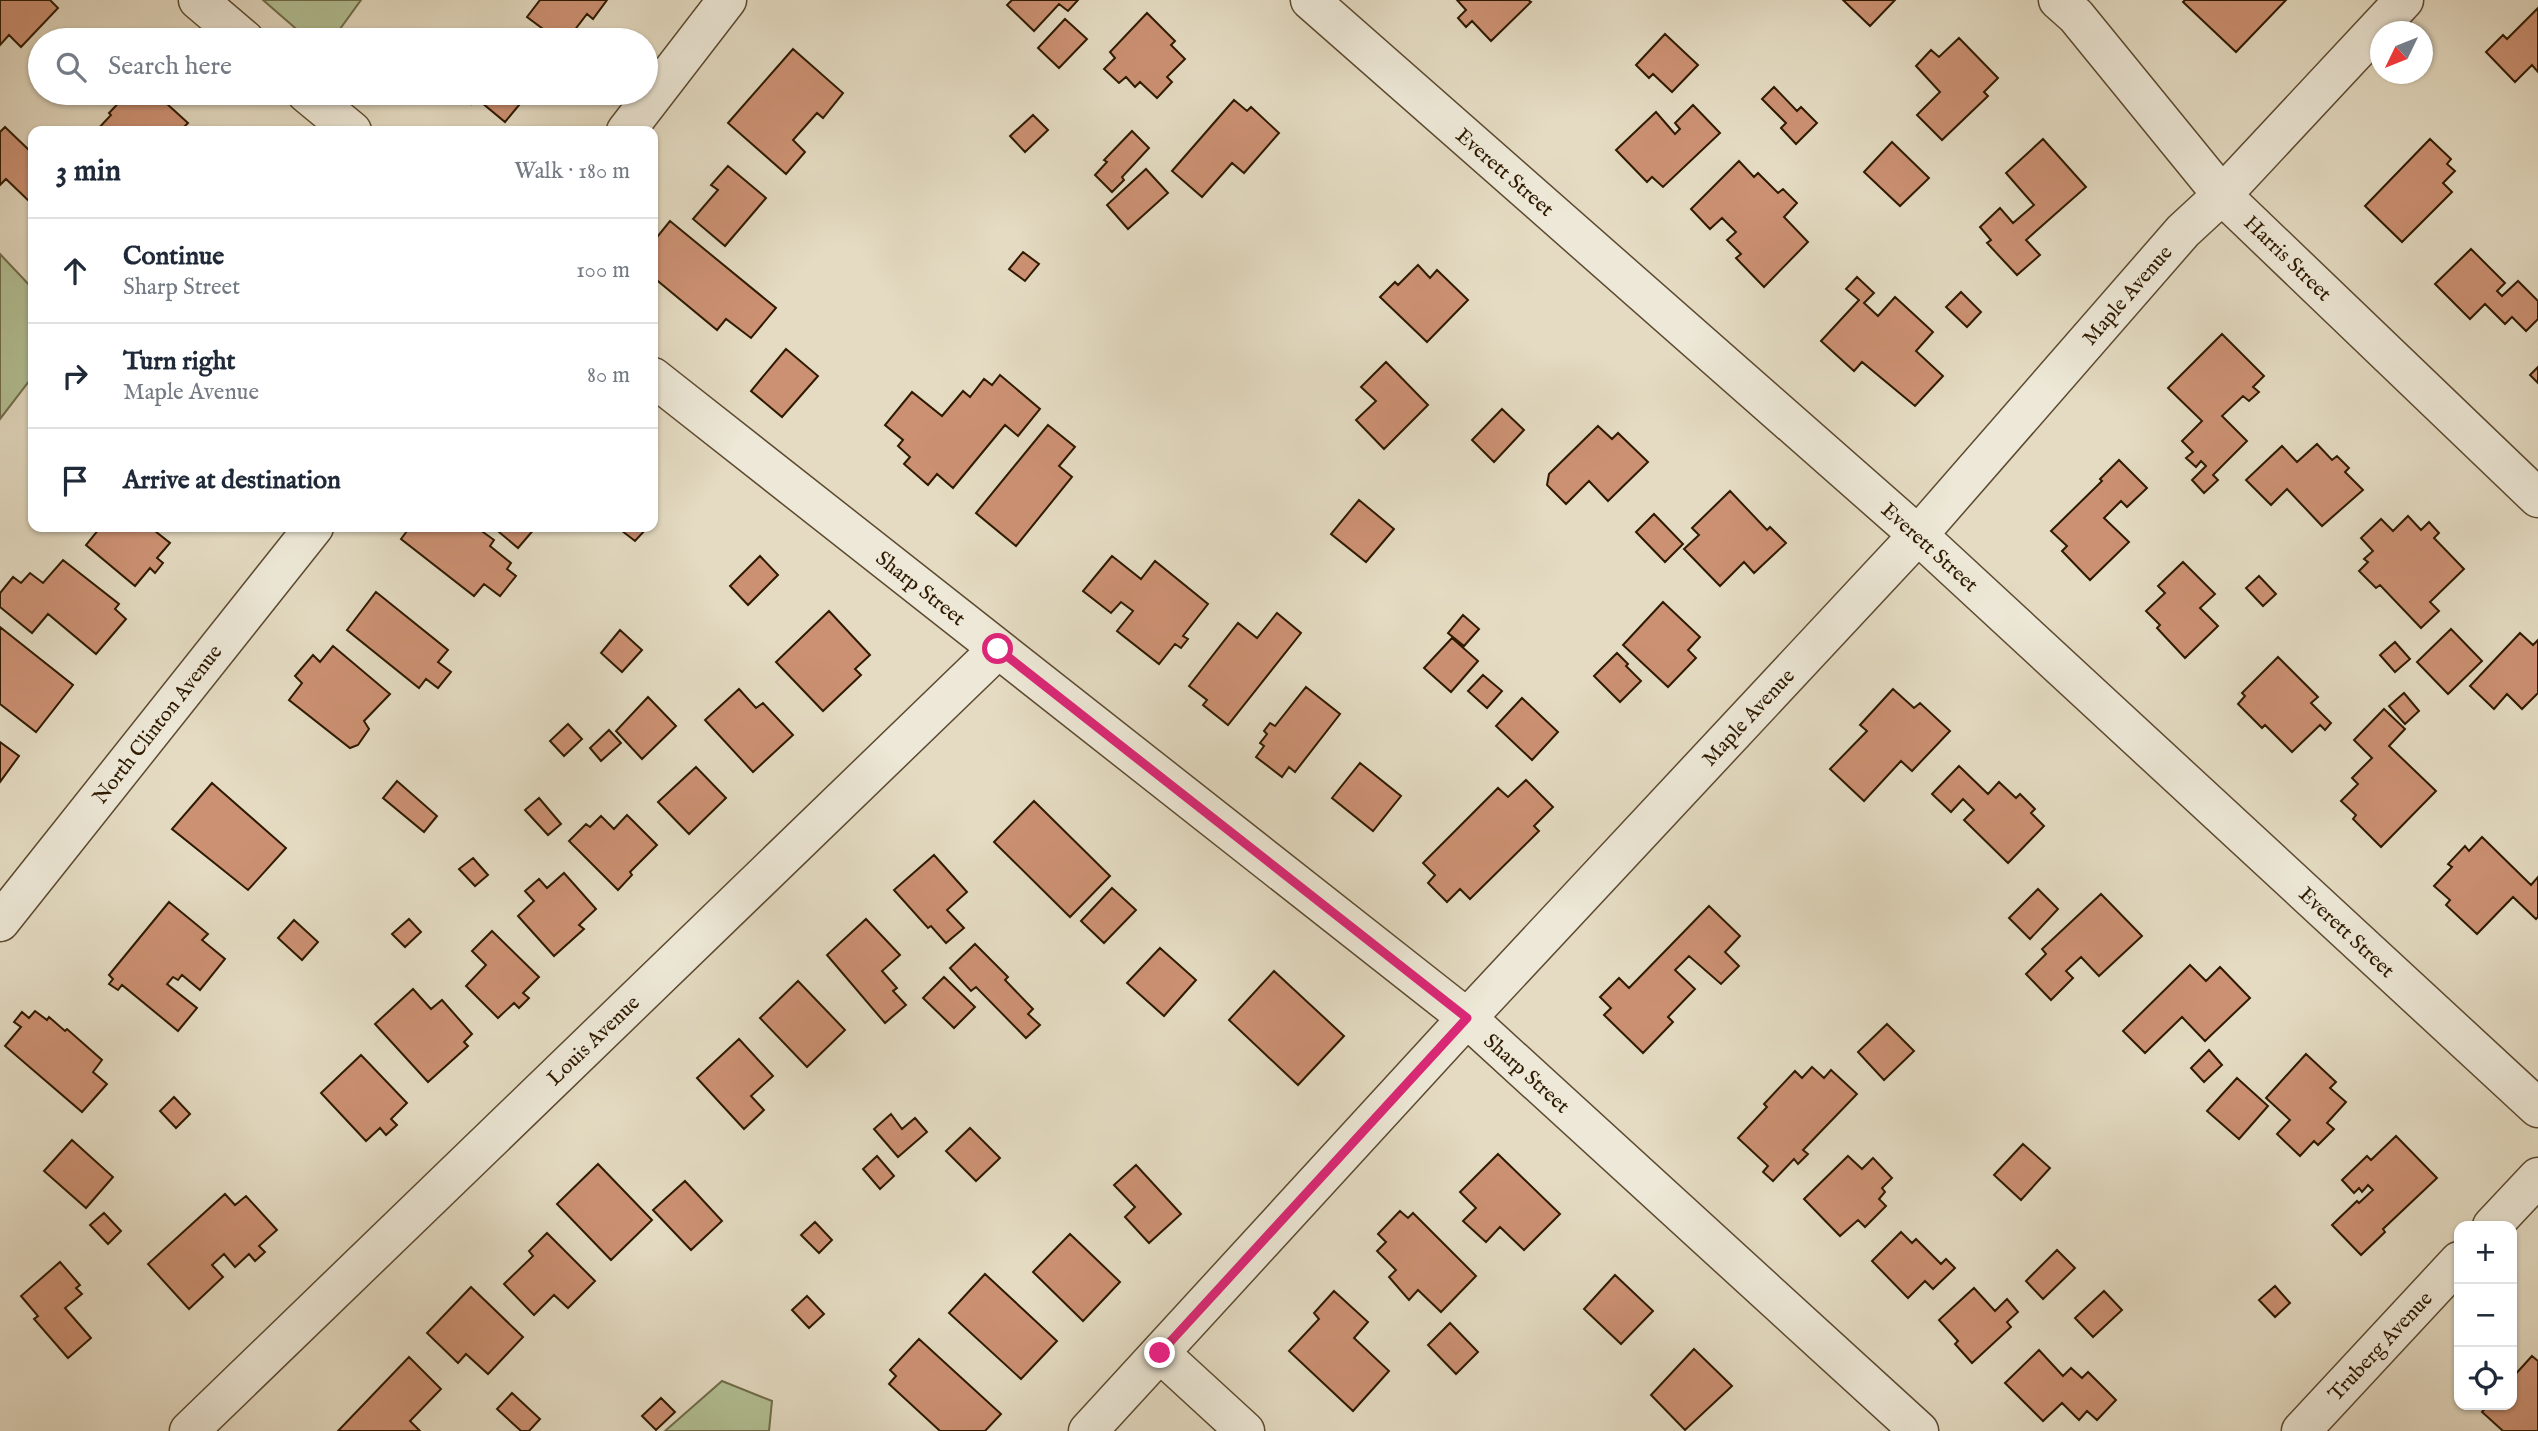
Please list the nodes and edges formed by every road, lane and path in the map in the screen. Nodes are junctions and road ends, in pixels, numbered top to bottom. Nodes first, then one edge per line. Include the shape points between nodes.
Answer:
1 (198, 0) edge
2 (727, 0) edge
3 (1310, 0) edge
4 (2058, 0) edge
5 (2404, 0) edge
6 (231, 28) edge
7 (658, 89) edge
8 (321, 105) edge
9 (646, 105) edge
10 (346, 126) edge
11 (630, 126) edge
12 (2222, 195) junction
13 (658, 381) edge
14 (2538, 498) edge
15 (310, 532) edge
16 (1918, 535) junction
17 (998, 649) junction
18 (0, 922) edge
19 (1467, 1018) junction
20 (2538, 1108) edge
21 (2538, 1177) edge
22 (2497, 1221) edge
23 (2454, 1266) edge
24 (1160, 1353) junction
25 (189, 1431) edge
26 (1088, 1431) edge
27 (1245, 1431) edge
28 (1919, 1431) edge
29 (2301, 1431) edge

1 - 6 street
2 - 7 street
3 - 16 street, Everett Street
4 - 12 street, Harris Street
5 - 12 street, Maple Avenue
8 - 10 street
9 - 11 street
12 - 14 street, Harris Street
12 - 16 street, Maple Avenue via 2183,231
13 - 17 street, Sharp Street
15 - 18 street, North Clinton Avenue
16 - 19 street, Maple Avenue
16 - 20 street, Everett Street
17 - 19 street, Sharp Street
17 - 25 street, Louis Avenue
19 - 24 street, Maple Avenue
19 - 28 street, Sharp Street
21 - 22 street
23 - 29 street, Truberg Avenue
24 - 26 street, Maple Avenue
24 - 27 street

